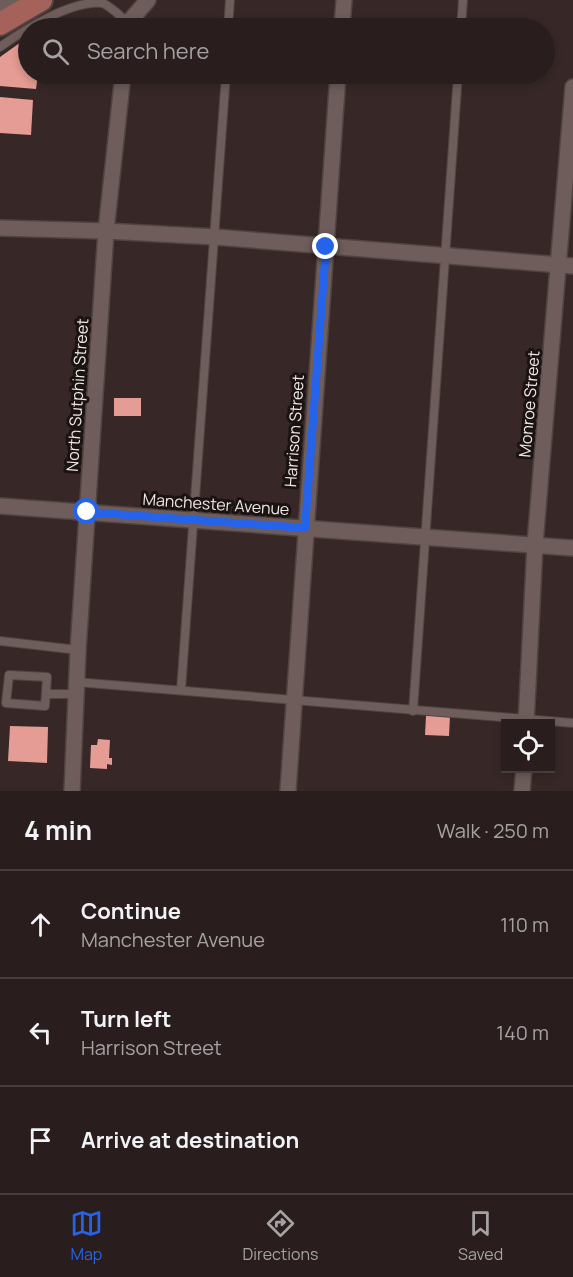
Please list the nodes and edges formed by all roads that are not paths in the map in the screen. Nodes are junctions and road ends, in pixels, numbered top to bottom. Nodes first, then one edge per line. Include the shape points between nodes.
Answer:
1 (8, 0) edge
2 (40, 0) edge
3 (148, 0) edge
4 (230, 0) edge
5 (344, 0) edge
6 (463, 0) edge
7 (0, 4) edge
8 (48, 18) edge
9 (120, 18) edge
10 (134, 18) edge
11 (229, 18) edge
12 (343, 18) edge
13 (462, 18) edge
14 (0, 24) edge
15 (18, 36) edge
16 (0, 47) edge
17 (122, 84) edge
18 (225, 84) edge
19 (337, 84) edge
20 (457, 84) edge
21 (573, 87) edge
22 (0, 228) edge
23 (106, 231) junction
24 (215, 237) junction
25 (326, 247) junction
26 (446, 257) junction
27 (566, 266) edge
28 (0, 506) edge
29 (87, 512) junction
30 (195, 521) junction
31 (305, 528) junction
32 (426, 538) junction
33 (535, 544) junction
34 (573, 548) edge
35 (0, 641) edge
36 (78, 650) junction
37 (76, 688) junction
38 (181, 690) junction
39 (46, 694) junction
40 (294, 700) junction
41 (413, 711) junction
42 (526, 719) edge
43 (501, 720) edge
44 (555, 723) edge
45 (573, 723) edge
46 (524, 773) edge
47 (72, 791) edge
48 (288, 791) edge
49 (522, 791) edge

1 - 7 main road
2 - 14 main road
3 - 10 street
4 - 11 lane
5 - 12 street
6 - 13 lane
8 - 9 lane via 88,0 104,3
15 - 16 lane
17 - 23 street, North Sutphin Street
18 - 24 lane
19 - 25 street, Harrison Street
20 - 26 lane
21 - 27 street, Monroe Street
22 - 23 street
23 - 24 street
23 - 29 street, North Sutphin Street
24 - 25 street
24 - 30 lane
25 - 26 street
25 - 31 street, Harrison Street
26 - 27 street
26 - 32 lane
27 - 33 street, Monroe Street
28 - 29 street, Manchester Avenue
29 - 30 street, Manchester Avenue
29 - 36 street, North Sutphin Street
30 - 31 street, Manchester Avenue
30 - 38 lane
31 - 32 street, Manchester Avenue
31 - 40 street, Harrison Street
32 - 33 street, Manchester Avenue
32 - 41 lane
33 - 34 street, Manchester Avenue
33 - 42 street, Monroe Street
35 - 36 lane
36 - 37 street, North Sutphin Street
37 - 38 lane
37 - 39 lane
37 - 47 street, North Sutphin Street
38 - 40 lane
39 - 39 lane via 45,706 6,703 9,675 47,677
40 - 41 lane
40 - 48 street, Harrison Street
41 - 43 lane
44 - 45 lane
46 - 49 street

